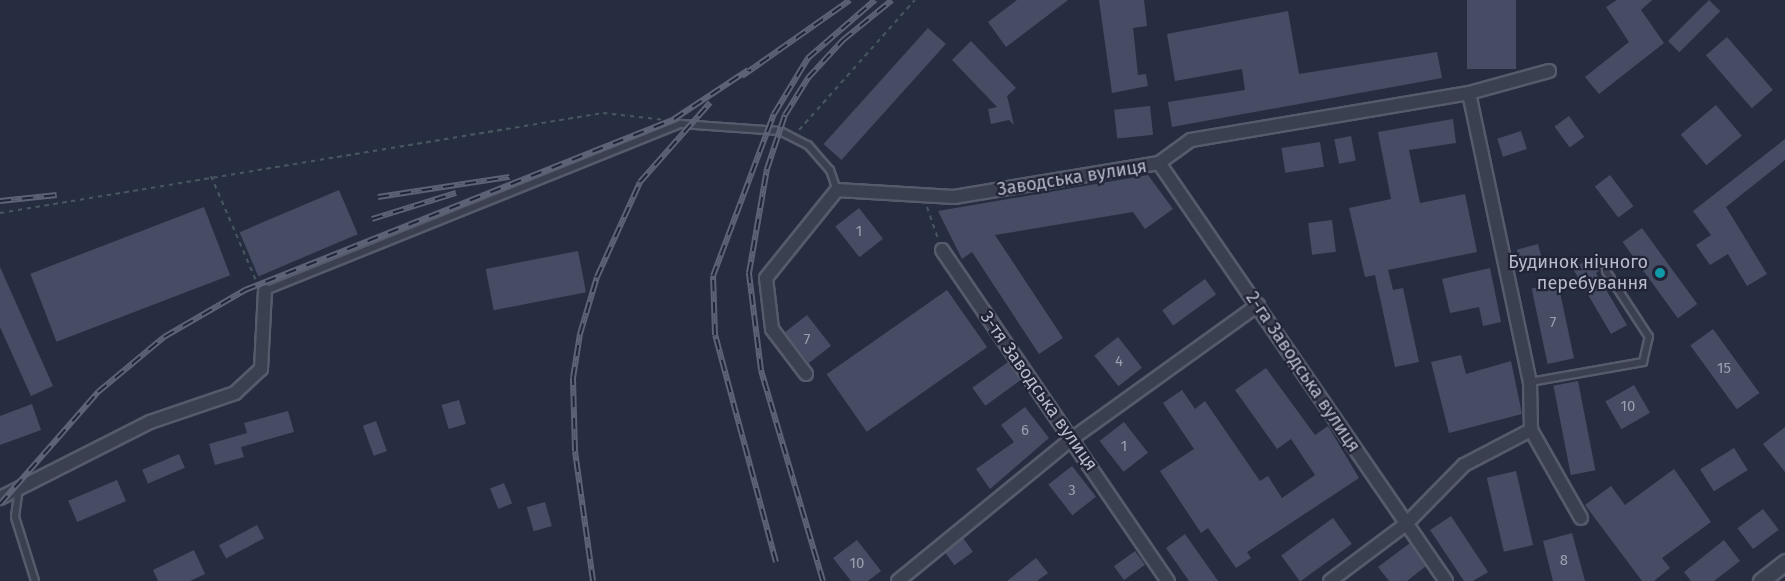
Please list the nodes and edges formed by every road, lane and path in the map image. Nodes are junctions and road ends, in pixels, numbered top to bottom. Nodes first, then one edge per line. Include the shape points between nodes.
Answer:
1 (915, 0) edge
2 (1549, 71) dead end
3 (1469, 93) junction
4 (681, 124) junction
5 (793, 137) junction
6 (1159, 163) junction
7 (211, 176) junction
8 (837, 190) junction
9 (924, 195) junction
10 (0, 213) edge
11 (942, 250) joint
12 (1606, 271) dead end
13 (265, 291) junction
14 (1258, 305) junction
15 (806, 374) dead end
16 (1530, 382) junction
17 (1531, 430) junction
18 (1073, 438) junction
19 (19, 487) junction
20 (0, 498) edge
21 (1581, 518) dead end
22 (1406, 524) junction
23 (1785, 562) edge
24 (35, 581) edge
25 (898, 581) edge
26 (1168, 581) edge
27 (1330, 581) edge
28 (1446, 581) edge
29 (1761, 581) edge

1 - 5 path
2 - 3 street, Заводська вулиця
3 - 6 street, Заводська вулиця via 1191,140
3 - 16 street
4 - 5 lane via 780,131
4 - 7 path via 603,113
4 - 13 lane
5 - 8 lane via 808,145 830,170
6 - 9 street, Заводська вулиця via 954,197
6 - 14 street, 2-га Заводська вулиця
7 - 10 path
7 - 13 path via 247,264
8 - 9 street, Заводська вулиця
8 - 15 street via 766,278 772,329
9 - 11 path
11 - 18 street, 3-тя Заводська вулиця
12 - 16 lane via 1649,337 1642,362
13 - 19 street via 261,369 235,393 150,422
14 - 18 street
14 - 22 street, 2-га Заводська вулиця
16 - 17 street
17 - 21 street
17 - 22 street via 1464,465
18 - 25 street
18 - 26 street, 3-тя Заводська вулиця
19 - 20 street
19 - 24 lane via 15,517
22 - 27 street
22 - 28 street, 2-га Заводська вулиця
23 - 29 street

